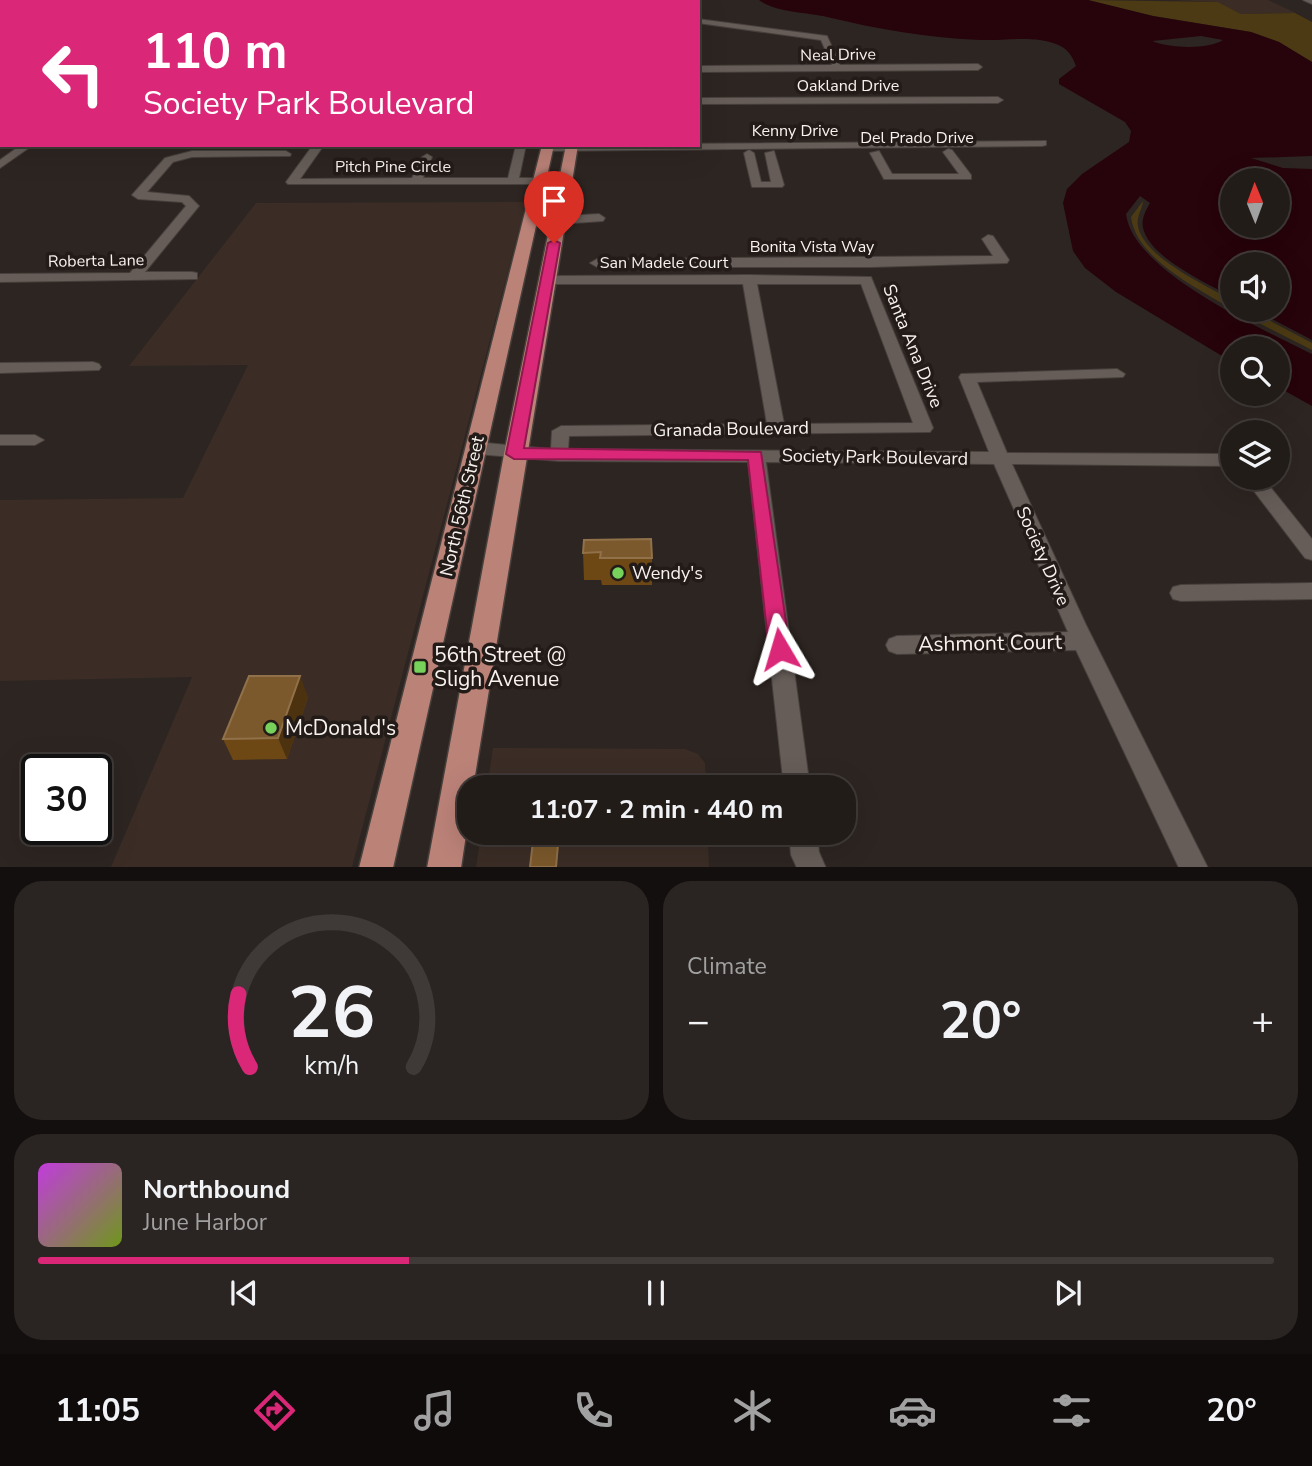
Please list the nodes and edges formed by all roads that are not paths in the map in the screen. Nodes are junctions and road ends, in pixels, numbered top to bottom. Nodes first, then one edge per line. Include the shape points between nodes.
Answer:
1 (1307, 0) edge
2 (1312, 2) edge
3 (700, 20) edge
4 (978, 67) dead end
5 (836, 68) junction
6 (700, 69) edge
7 (998, 100) dead end
8 (700, 102) edge
9 (25, 147) edge
10 (318, 147) edge
11 (522, 147) edge
12 (1039, 147) joint
13 (547, 149) edge
14 (571, 149) edge
15 (948, 152) junction
16 (749, 153) junction
17 (770, 153) junction
18 (875, 153) junction
19 (286, 154) dead end
20 (428, 157) dead end
21 (0, 165) edge
22 (513, 181) junction
23 (539, 181) junction
24 (416, 182) junction
25 (599, 218) dead end
26 (530, 222) junction
27 (559, 222) junction
28 (988, 239) dead end
29 (597, 263) dead end
30 (192, 275) dead end
31 (134, 277) junction
32 (0, 278) edge
33 (749, 279) junction
34 (546, 280) junction
35 (866, 280) joint
36 (93, 367) dead end
37 (0, 368) edge
38 (1117, 374) dead end
39 (776, 428) junction
40 (924, 428) joint
41 (36, 439) dead end
42 (0, 440) edge
43 (476, 449) junction
44 (514, 454) junction
45 (756, 455) junction
46 (559, 456) junction
47 (999, 458) junction
48 (1220, 460) edge
49 (1262, 490) edge
50 (1312, 553) edge
51 (1312, 591) edge
52 (1181, 593) dead end
53 (1082, 641) junction
54 (897, 645) dead end
55 (795, 775) edge
56 (804, 845) edge
57 (376, 867) edge
58 (444, 867) edge
59 (812, 867) edge
60 (1194, 867) edge

1 - 2 street
3 - 5 street via 824,38
4 - 5 street, Neal Drive
5 - 6 street, Neal Drive
7 - 8 street, Oakland Drive
9 - 21 street
10 - 24 street, Pitch Pine Circle via 292,182
11 - 22 street
12 - 14 street, Kenny Drive
12 - 15 street, Del Prado Drive
13 - 14 street, Del Prado Drive
13 - 23 main road, North 56th Street
14 - 16 street, Del Prado Drive
14 - 27 main road
15 - 18 street, Del Prado Drive
15 - 18 street via 967,177 888,177
16 - 17 street, Del Prado Drive
16 - 17 street via 756,185 778,185
17 - 18 street, Del Prado Drive
19 - 31 street via 192,154 169,160 138,195 185,199 193,206
20 - 24 street
22 - 23 street, Pitch Pine Circle
22 - 24 street, Pitch Pine Circle
23 - 26 main road, North 56th Street
25 - 27 street
26 - 27 street
26 - 43 main road, North 56th Street
27 - 34 main road
28 - 29 street, Bonita Vista Way via 1002,260
30 - 31 street, Roberta Lane
31 - 32 street, Roberta Lane
33 - 34 street, San Madele Court
33 - 35 street, San Madele Court
33 - 39 street
34 - 44 main road
35 - 40 street, Santa Ana Drive
36 - 37 street
38 - 47 street, Society Drive via 967,377
39 - 40 street, Granada Boulevard
39 - 46 street, Granada Boulevard via 561,432
41 - 42 street
43 - 44 street, Society Park Boulevard
43 - 57 main road, North 56th Street
44 - 46 street, Society Park Boulevard
44 - 58 main road
45 - 46 street, Society Park Boulevard
45 - 47 street, Society Park Boulevard
45 - 55 street
47 - 48 street, Society Park Boulevard
47 - 53 street, Society Drive
49 - 50 street
51 - 52 street
53 - 54 street, Ashmont Court
53 - 60 street, Society Drive
56 - 59 street

